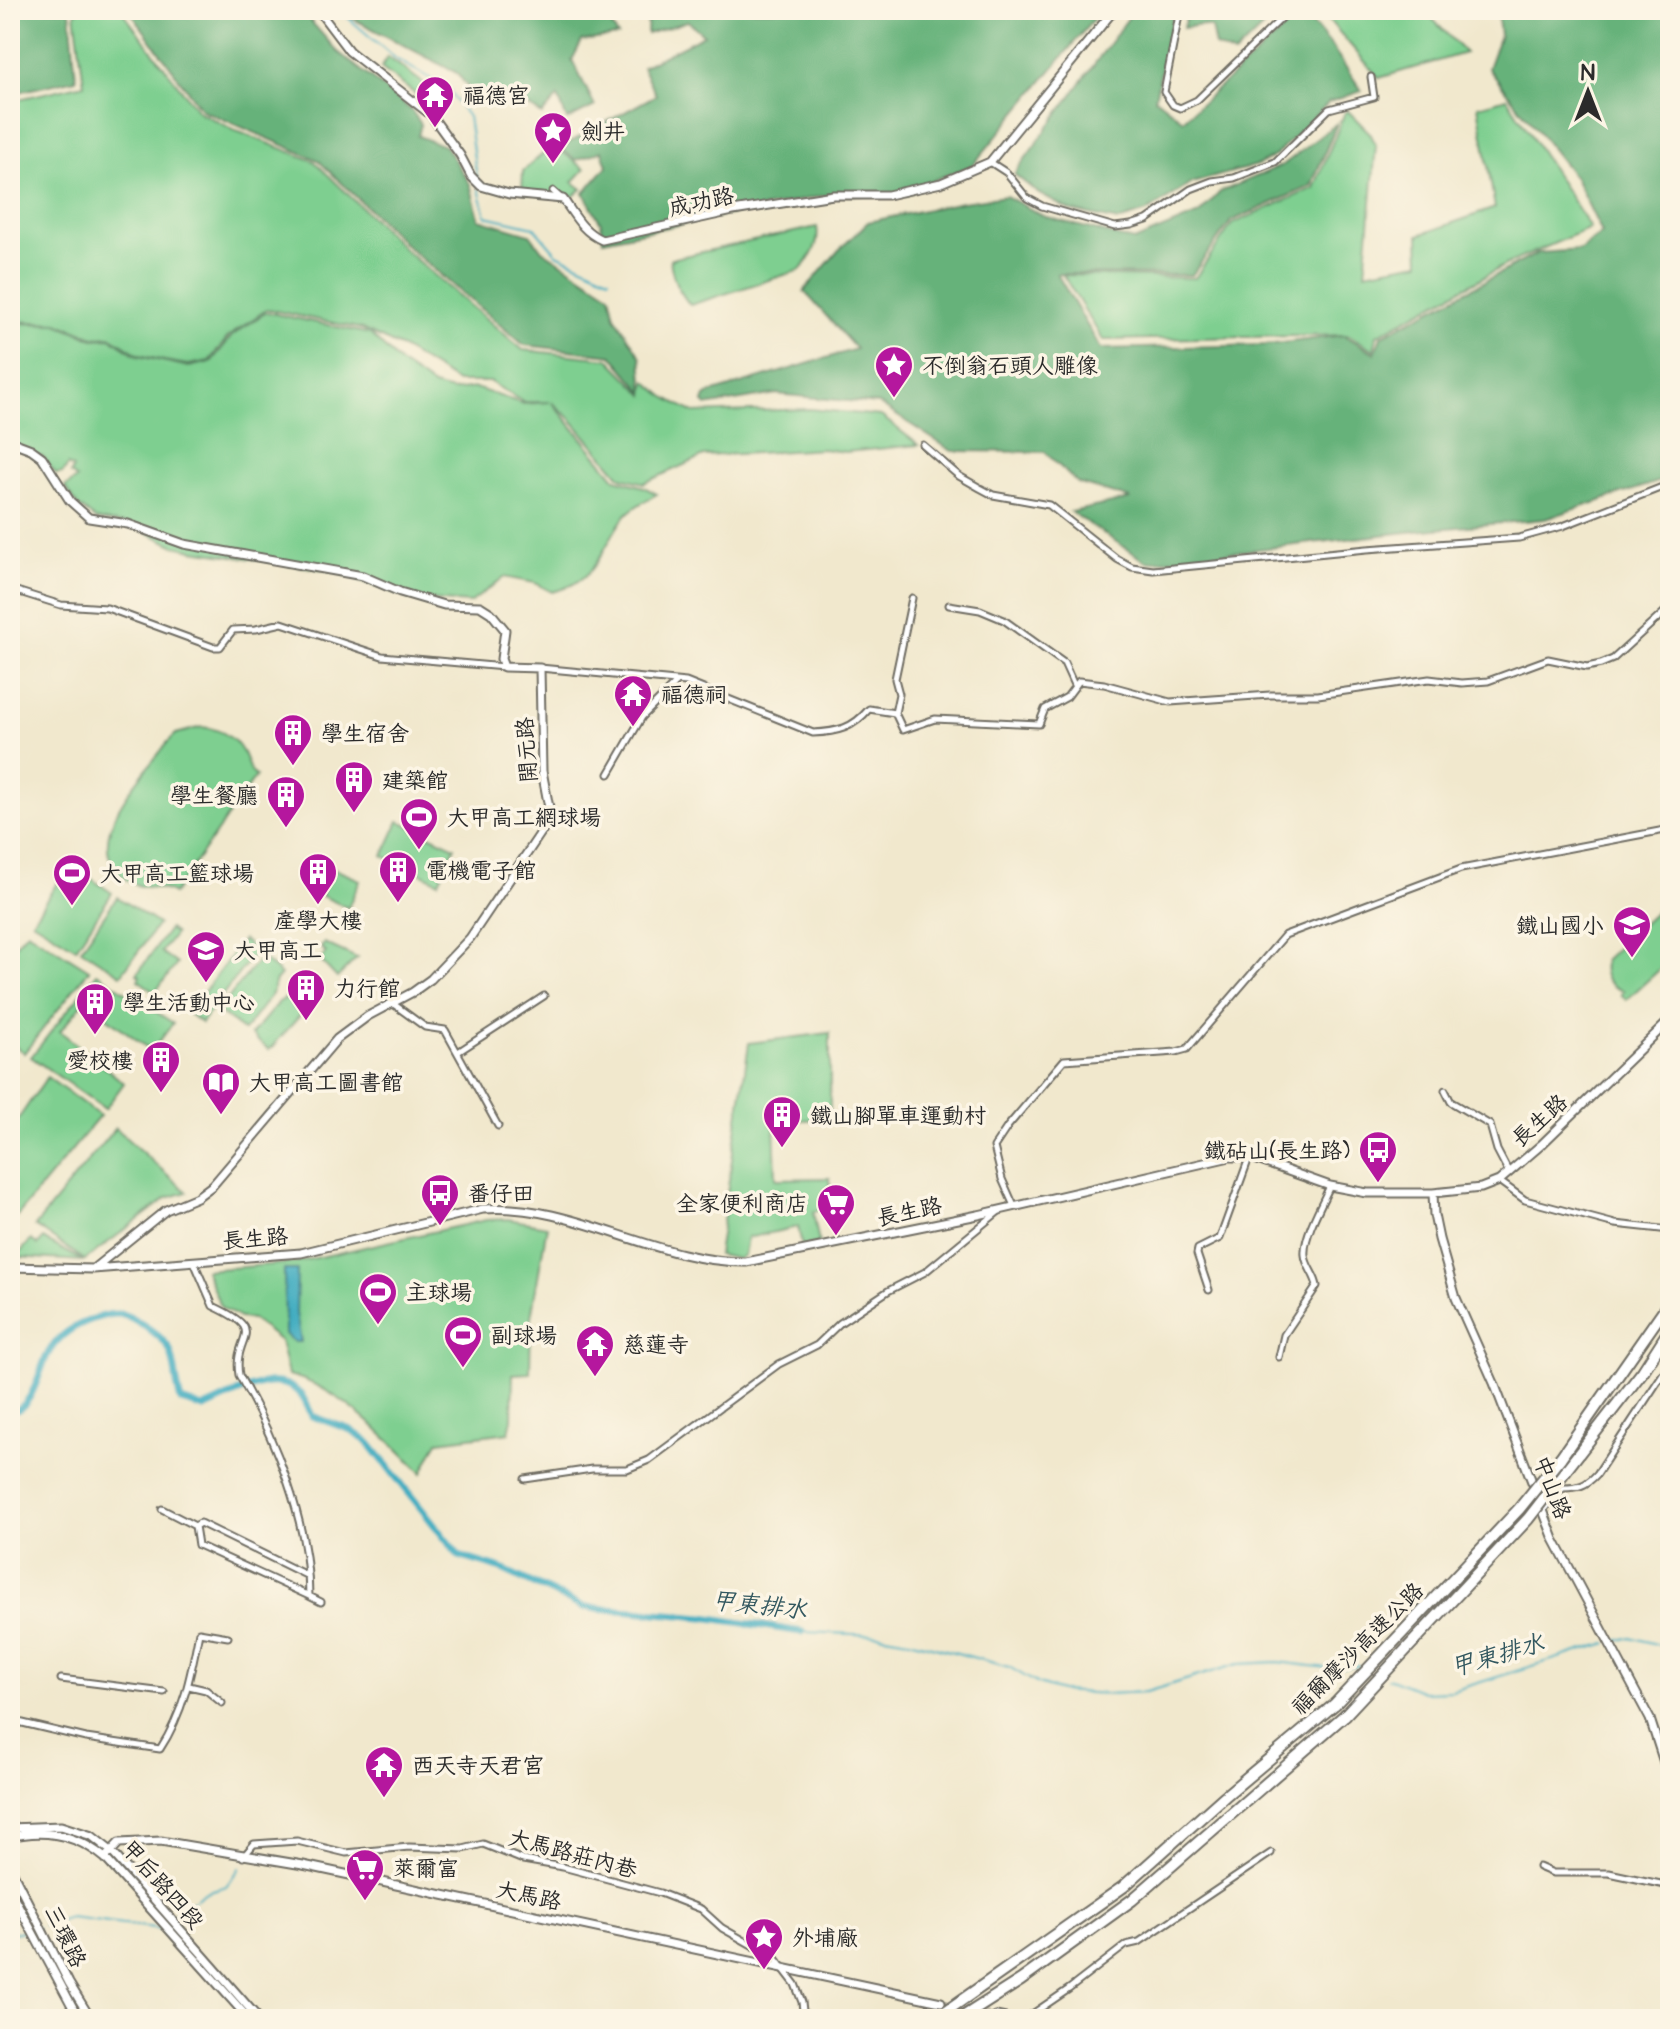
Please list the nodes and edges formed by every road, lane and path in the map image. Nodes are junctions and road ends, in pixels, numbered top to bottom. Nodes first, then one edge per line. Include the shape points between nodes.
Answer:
1 (318, 10) edge
2 (1114, 10) edge
3 (1180, 10) edge
4 (1290, 10) edge
5 (1371, 77) dead end
6 (990, 162) junction
7 (553, 191) dead end
8 (563, 199) junction
9 (10, 441) edge
10 (923, 445) dead end
11 (1670, 484) edge
12 (10, 589) edge
13 (912, 598) dead end
14 (949, 605) dead end
15 (1670, 607) edge
16 (504, 667) junction
17 (540, 668) junction
18 (678, 681) junction
19 (1075, 686) junction
20 (895, 713) junction
21 (609, 774) dead end
22 (1670, 829) edge
23 (544, 996) dead end
24 (392, 1003) junction
25 (1670, 1020) edge
26 (458, 1052) junction
27 (1445, 1090) dead end
28 (498, 1126) dead end
29 (1249, 1157) junction
30 (1508, 1171) junction
31 (1499, 1181) junction
32 (1330, 1186) junction
33 (1433, 1193) junction
34 (1014, 1206) junction
35 (1001, 1210) junction
36 (1670, 1230) edge
37 (194, 1262) junction
38 (10, 1267) edge
39 (93, 1269) junction
40 (1209, 1290) dead end
41 (1670, 1301) edge
42 (1670, 1329) edge
43 (1279, 1357) dead end
44 (1670, 1363) edge
45 (525, 1479) dead end
46 (162, 1509) dead end
47 (1543, 1510) junction
48 (195, 1526) junction
49 (309, 1576) junction
50 (309, 1596) junction
51 (321, 1602) dead end
52 (228, 1637) dead end
53 (61, 1679) dead end
54 (189, 1686) junction
55 (164, 1692) dead end
56 (222, 1703) dead end
57 (10, 1720) edge
58 (1670, 1781) edge
59 (11, 1828) edge
60 (10, 1837) edge
61 (1271, 1853) dead end
62 (108, 1855) junction
63 (243, 1857) junction
64 (10, 1867) edge
65 (1539, 1867) dead end
66 (1670, 1886) edge
67 (10, 1890) edge
68 (783, 1968) junction
69 (941, 2002) tunnel mouth
70 (996, 2016) dead end
71 (79, 2019) edge
72 (91, 2019) edge
73 (249, 2019) edge
74 (259, 2019) edge
75 (804, 2019) edge
76 (932, 2019) edge
77 (960, 2019) edge
78 (1010, 2019) edge
79 (1025, 2019) edge

1 - 8 street via 349,51 431,115 478,183 509,194
2 - 6 street, 成功路
3 - 4 street via 1164,92 1180,108 1197,100
5 - 6 street via 1374,97 1329,109 1275,162 1191,189 1131,225 1115,227 1042,206
6 - 8 street, 成功路 via 941,183 888,195 833,195 602,240 590,235
7 - 8 street
9 - 16 street via 42,457 70,501 89,518 128,524 184,544 363,576 444,605 480,606 505,630
10 - 11 street via 980,488 1049,505 1117,559 1153,570 1519,538
12 - 16 street via 61,605 107,608 213,647 220,647 233,630 282,623 382,656
13 - 20 street via 895,679
14 - 19 street via 1004,620 1064,663
15 - 19 street via 1601,664 1587,667 1548,659 1488,681 1429,679 1318,695 1170,702 1104,684 1079,681
16 - 17 street
17 - 18 street
17 - 24 street, 開元路 via 548,821 470,938 431,979
18 - 20 street via 813,733 836,733 858,722 869,709
18 - 21 street via 642,717
19 - 20 street via 1045,709 1039,724 935,719 903,730
22 - 34 street via 1461,869 1300,929 1285,935 1187,1049 1064,1060 994,1147
23 - 26 street
24 - 26 street via 425,1027 445,1030
24 - 39 street, 開元路 via 337,1039 213,1185 166,1210
25 - 30 street, 長生路
26 - 28 street
27 - 30 street via 1457,1107 1490,1125
29 - 32 street, 長生路
29 - 34 street, 長生路
29 - 40 street via 1220,1238 1198,1249
30 - 31 street, 長生路
31 - 33 street, 長生路
31 - 36 street via 1525,1200 1615,1224
32 - 33 street, 長生路 via 1367,1193
32 - 43 street via 1305,1246 1317,1286 1284,1335
33 - 47 street, 中山路 via 1456,1298
34 - 35 street, 長生路
35 - 37 street, 長生路 via 746,1262 708,1260 503,1207 301,1253
35 - 45 street via 925,1272 840,1323 817,1345 779,1364 649,1460 627,1469
37 - 39 street, 長生路
37 - 49 street via 213,1306 243,1324 239,1375 283,1471
38 - 39 street
41 - 76 highway, 福爾摩沙高速公路, bridge via 1519,1509 1335,1704 1123,1887
42 - 77 highway, 福爾摩沙高速公路, bridge via 1528,1519 1345,1715 1132,1900
44 - 47 street via 1597,1474 1578,1488 1563,1488
46 - 48 street
47 - 58 street, 中山路 via 1650,1719
48 - 49 street via 200,1523
48 - 50 street via 198,1545
49 - 50 street
50 - 51 street
52 - 54 street via 199,1632
53 - 55 street
54 - 56 street via 206,1690
54 - 57 street via 178,1720 160,1749
59 - 62 street, 甲后路四段 via 76,1829 92,1836
60 - 62 street, 甲后路四段 via 70,1836
61 - 79 street via 1139,1942 1126,1945
62 - 63 street, 大馬路 via 119,1843 161,1841
62 - 73 street, 甲后路四段
62 - 74 street, 甲后路四段
63 - 68 street, 大馬路 via 303,1865
63 - 68 street, 大馬路莊內巷 via 254,1844 297,1841 346,1853 483,1844 701,1909
64 - 72 street, 三環路
65 - 66 street via 1553,1873 1609,1873
67 - 71 street, 三環路
68 - 69 street, 大馬路
68 - 75 street via 795,1984
70 - 78 street

